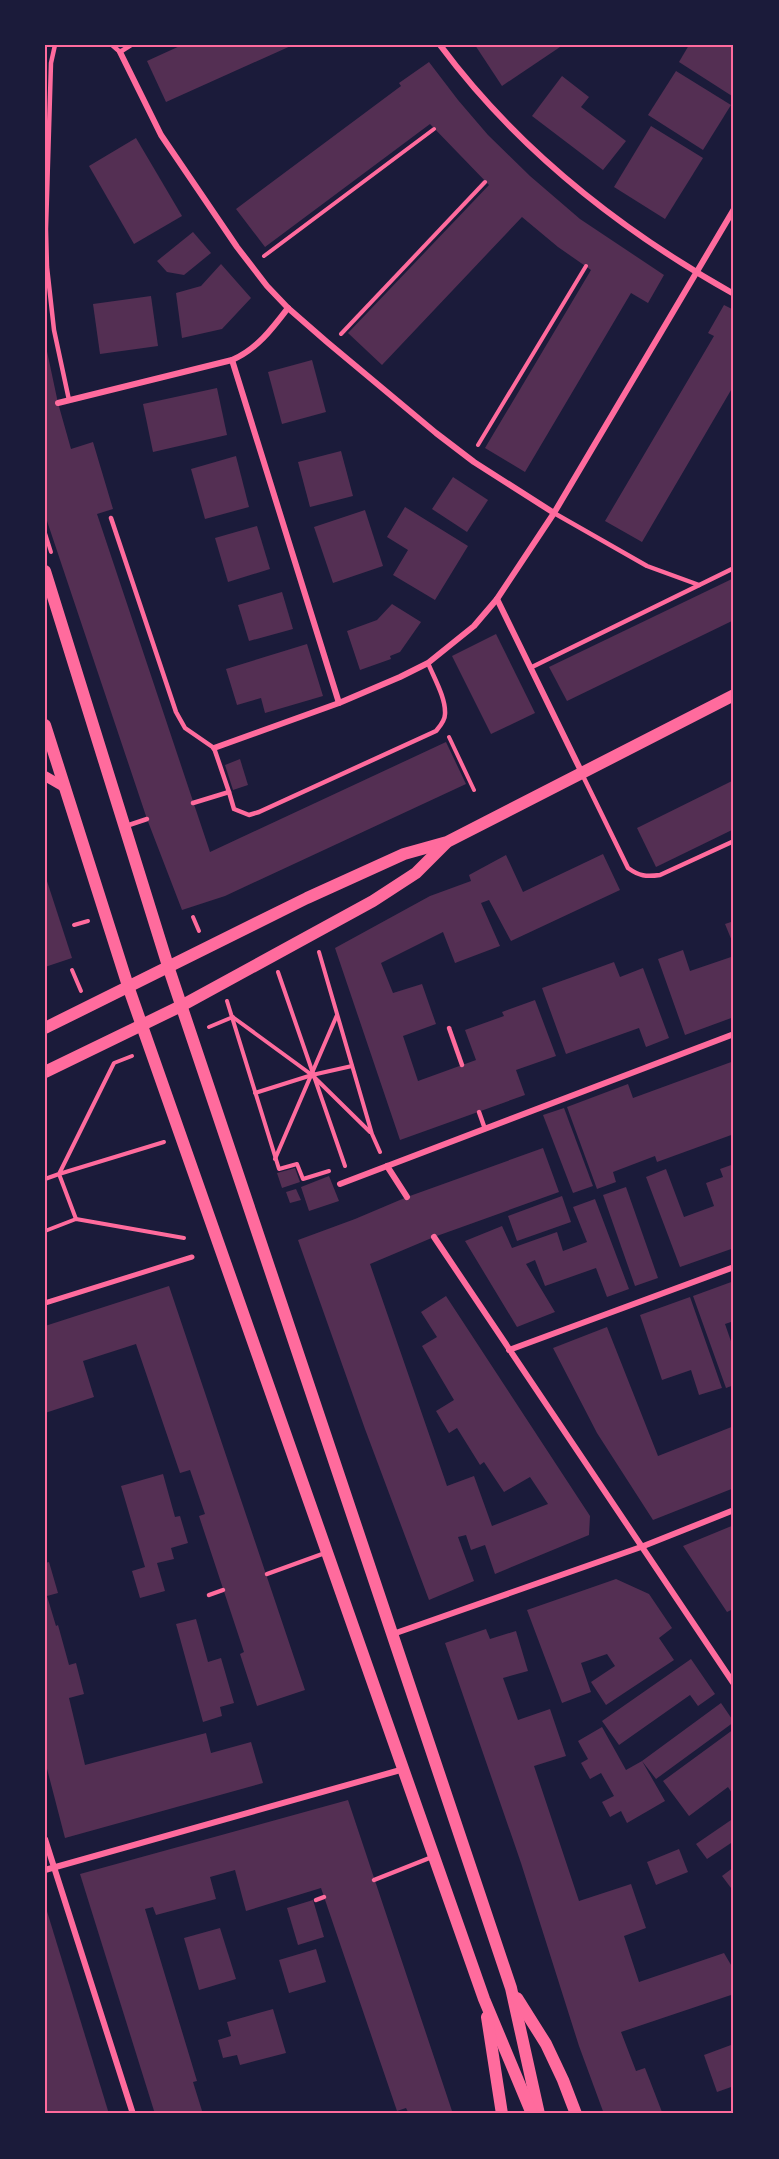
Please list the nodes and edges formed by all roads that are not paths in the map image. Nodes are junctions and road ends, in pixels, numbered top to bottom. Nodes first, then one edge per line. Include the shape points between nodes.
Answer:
1 (54, 45) edge
2 (112, 45) edge
3 (131, 45) edge
4 (440, 45) edge
5 (120, 52) junction
6 (734, 209) edge
7 (696, 273) junction
8 (734, 294) edge
9 (288, 308) junction
10 (232, 360) junction
11 (69, 400) junction
12 (58, 403) dead end
13 (554, 513) junction
14 (111, 518) dead end
15 (734, 568) edge
16 (45, 571) edge
17 (700, 585) junction
18 (496, 599) junction
19 (428, 663) junction
20 (531, 667) junction
21 (734, 695) edge
22 (339, 703) junction
23 (45, 725) edge
24 (214, 748) junction
25 (582, 774) junction
26 (45, 776) edge
27 (64, 787) junction
28 (229, 792) junction
29 (193, 803) dead end
30 (147, 819) dead end
31 (124, 827) junction
32 (734, 840) edge
33 (447, 842) junction
34 (168, 966) junction
35 (128, 986) junction
36 (181, 1006) junction
37 (142, 1025) junction
38 (45, 1028) edge
39 (449, 1028) dead end
40 (734, 1034) edge
41 (462, 1065) dead end
42 (45, 1072) edge
43 (479, 1112) dead end
44 (486, 1129) junction
45 (387, 1166) junction
46 (340, 1184) dead end
47 (407, 1197) dead end
48 (434, 1237) dead end
49 (192, 1257) dead end
50 (734, 1267) edge
51 (45, 1303) edge
52 (509, 1350) junction
53 (734, 1510) edge
54 (640, 1547) junction
55 (327, 1552) junction
56 (267, 1574) dead end
57 (224, 1590) dead end
58 (209, 1595) dead end
59 (392, 1634) junction
60 (734, 1684) edge
61 (404, 1769) junction
62 (45, 1839) edge
63 (435, 1856) junction
64 (54, 1867) junction
65 (45, 1870) edge
66 (374, 1880) dead end
67 (324, 1897) dead end
68 (316, 1900) dead end
69 (511, 1988) junction
70 (484, 1998) junction
71 (133, 2114) edge
72 (502, 2114) edge
73 (532, 2114) edge
74 (539, 2114) edge
75 (576, 2114) edge

1 - 11 lane via 46,248 54,330
2 - 5 lane
3 - 5 lane
4 - 7 street via 531,150 635,232
5 - 9 street via 161,135 251,266
6 - 7 street
7 - 8 street
7 - 13 street
9 - 10 street via 254,348
9 - 13 street via 382,390 470,458
10 - 11 street
10 - 22 street
11 - 12 street
13 - 17 lane via 647,566
13 - 18 street
14 - 24 lane via 176,712 185,728
15 - 17 lane
16 - 31 main road
17 - 20 lane
18 - 19 street via 474,626
18 - 20 street
19 - 22 street
19 - 28 lane via 444,703 443,723 436,731 249,815 234,809
20 - 25 street
21 - 25 main road
22 - 24 street
23 - 27 main road
24 - 28 lane
25 - 32 lane via 628,868 637,874 660,876
25 - 33 main road
26 - 27 street
27 - 35 main road
28 - 29 lane
30 - 31 lane
31 - 34 main road
33 - 34 main road via 388,860
33 - 36 main road via 401,885
34 - 35 main road
34 - 36 main road
35 - 37 main road
35 - 38 main road
36 - 37 main road
36 - 59 main road
37 - 42 main road
37 - 55 main road
39 - 41 lane
40 - 44 street
43 - 44 lane
44 - 45 street
45 - 46 street
45 - 47 street
48 - 52 street
49 - 51 street
50 - 52 street
52 - 54 street
53 - 54 street
54 - 59 street
54 - 60 street
55 - 56 lane
55 - 61 main road
57 - 58 lane
59 - 69 main road
61 - 63 main road
61 - 64 street
62 - 64 street
63 - 66 lane
63 - 70 main road
64 - 65 street
64 - 71 street
67 - 68 lane
69 - 74 main road
69 - 75 main road via 546,2044
70 - 72 main road
70 - 73 main road

